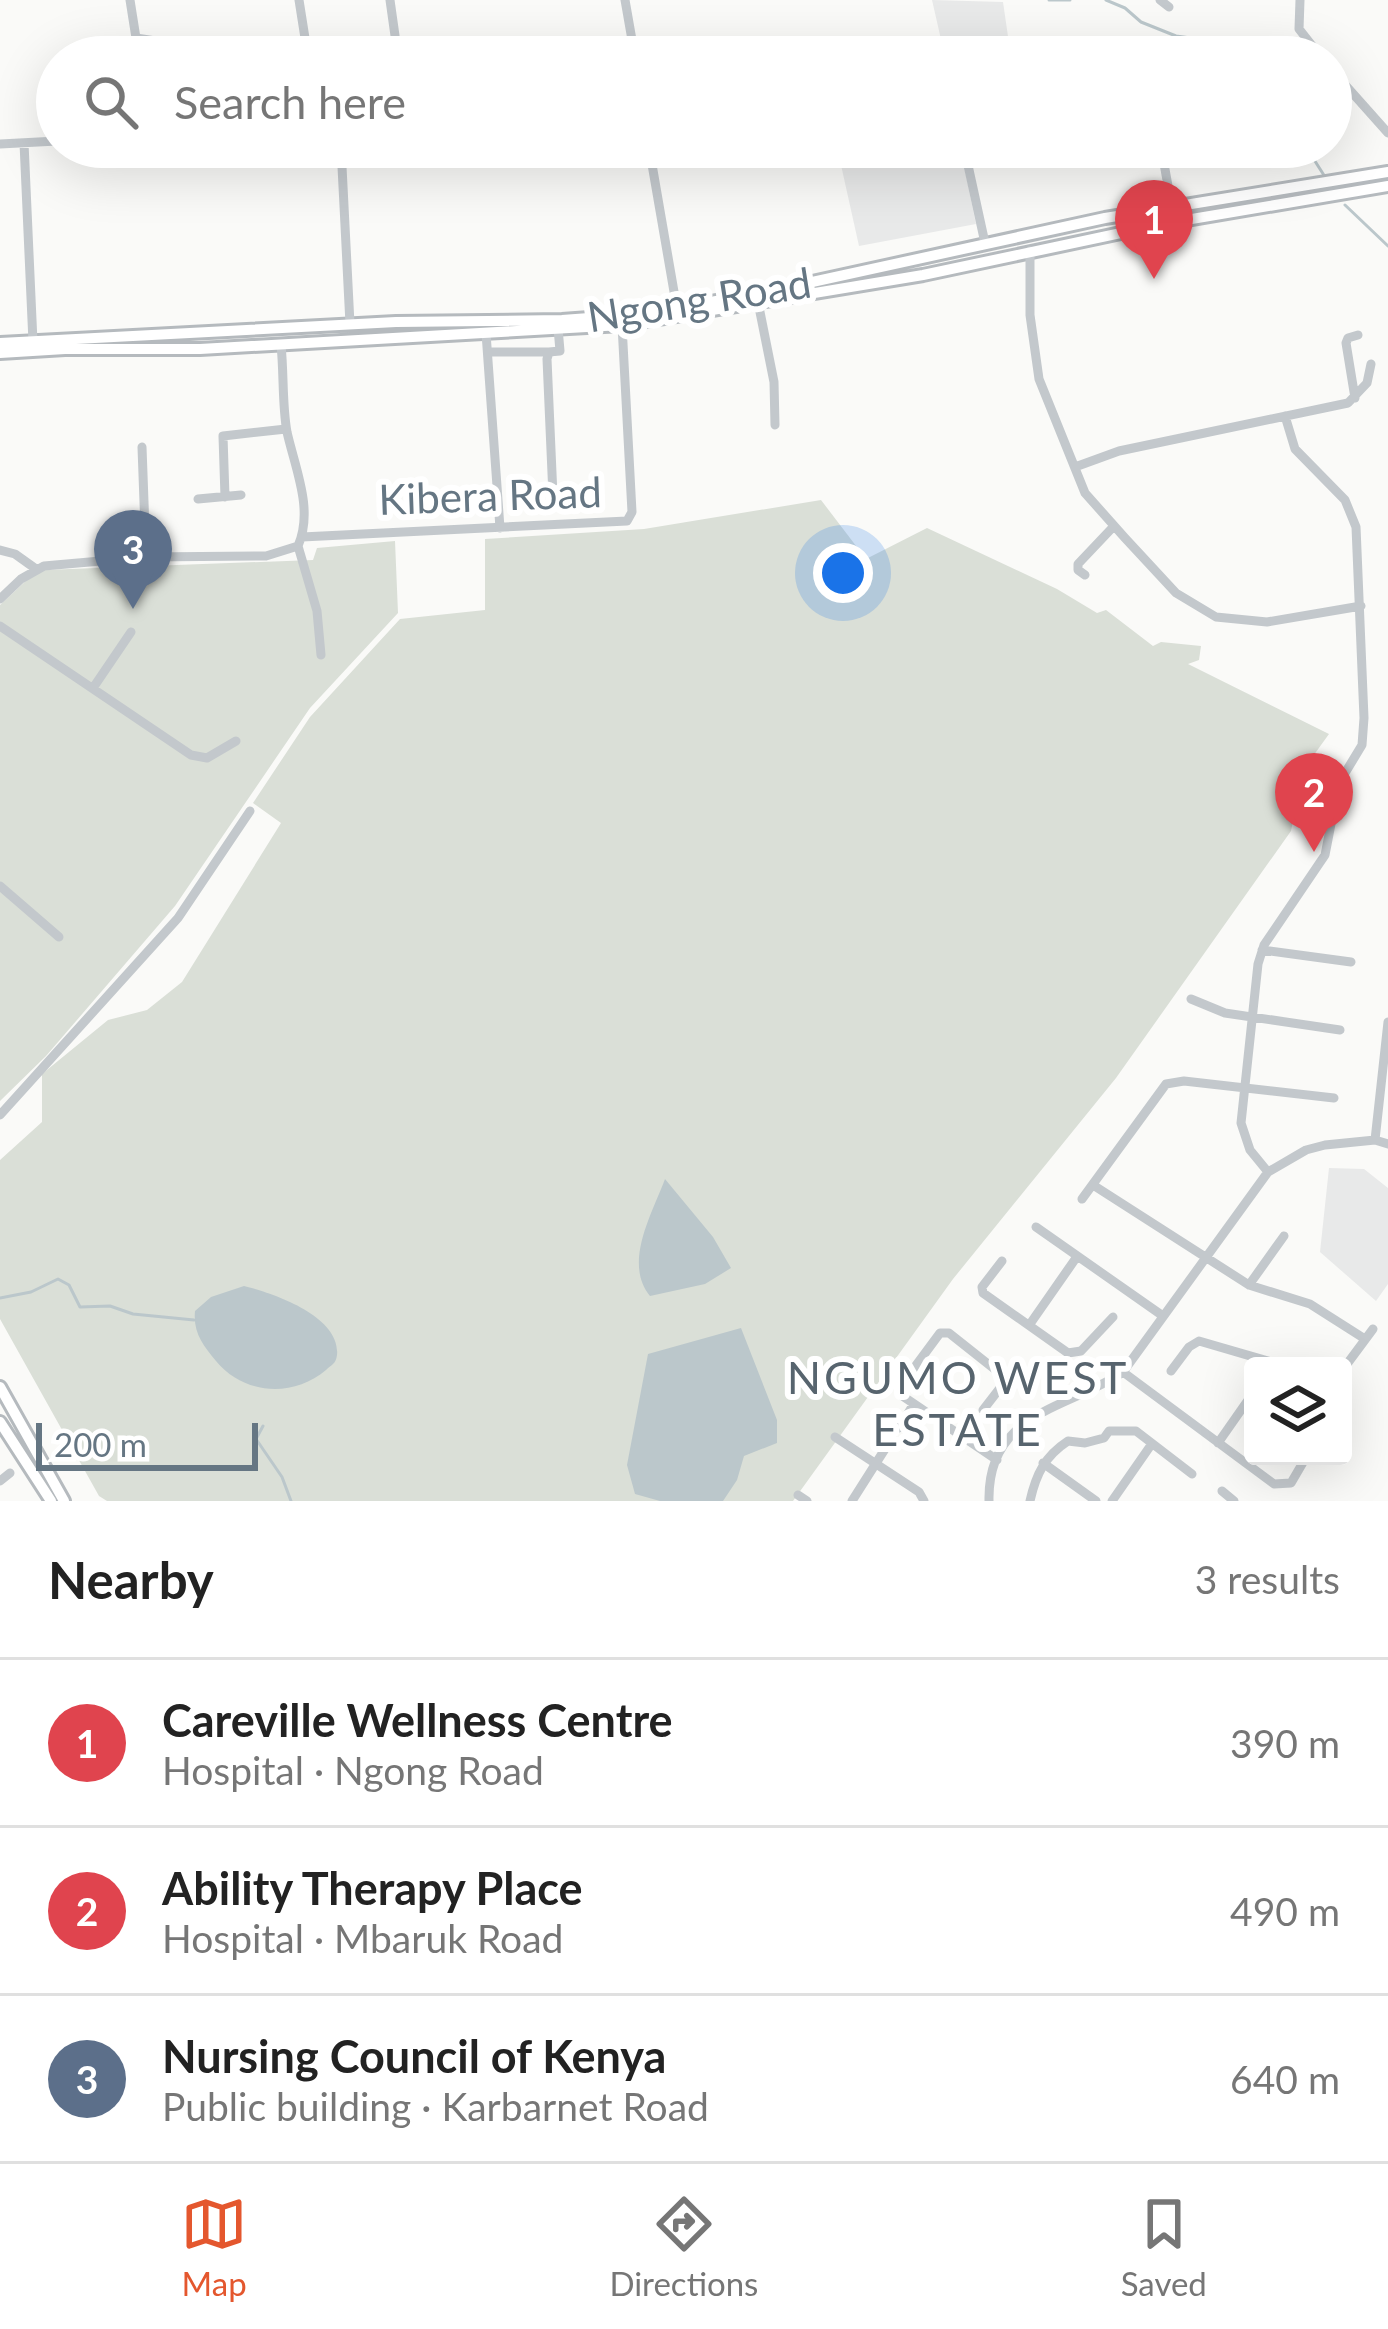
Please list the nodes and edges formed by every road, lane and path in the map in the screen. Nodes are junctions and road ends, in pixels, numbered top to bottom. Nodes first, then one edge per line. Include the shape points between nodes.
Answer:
1 (130, 0) edge
2 (299, 0) edge
3 (390, 0) edge
4 (625, 0) edge
5 (1300, 0) edge
6 (136, 36) edge
7 (305, 36) edge
8 (395, 36) edge
9 (631, 36) edge
10 (1303, 36) edge
11 (1352, 93) edge
12 (1388, 134) edge
13 (36, 142) edge
14 (24, 143) junction
15 (0, 144) edge
16 (342, 168) edge
17 (653, 168) edge
18 (969, 168) edge
19 (1165, 168) edge
20 (1388, 172) edge
21 (1388, 186) edge
22 (1334, 189) junction
23 (1172, 208) junction
24 (1062, 226) junction
25 (985, 243) junction
26 (1067, 243) junction
27 (1030, 250) junction
28 (929, 255) junction
29 (938, 271) junction
30 (758, 302) junction
31 (677, 309) junction
32 (396, 322) junction
33 (350, 325) junction
34 (622, 325) junction
35 (558, 328) junction
36 (199, 332) junction
37 (486, 333) junction
38 (1358, 335) dead end
39 (394, 339) junction
40 (33, 342) junction
41 (0, 344) edge
42 (281, 345) junction
43 (200, 349) junction
44 (488, 352) junction
45 (549, 352) junction
46 (0, 353) edge
47 (1371, 364) dead end
48 (1355, 398) junction
49 (1285, 416) junction
50 (775, 424) dead end
51 (286, 429) junction
52 (142, 447) dead end
53 (1075, 467) junction
54 (241, 495) dead end
55 (553, 496) dead end
56 (225, 497) junction
57 (198, 499) dead end
58 (1114, 526) junction
59 (500, 528) junction
60 (300, 542) junction
61 (0, 550) edge
62 (146, 557) junction
63 (36, 569) junction
64 (1085, 575) dead end
65 (0, 598) edge
66 (1361, 606) junction
67 (0, 626) edge
68 (131, 632) dead end
69 (321, 655) dead end
70 (93, 688) junction
71 (236, 741) dead end
72 (250, 811) dead end
73 (0, 886) edge
74 (59, 937) dead end
75 (1262, 950) junction
76 (1351, 962) dead end
77 (1191, 999) dead end
78 (1252, 1018) junction
79 (1388, 1022) edge
80 (1340, 1030) dead end
81 (1243, 1088) junction
82 (1384, 1091) edge
83 (1334, 1098) dead end
84 (0, 1115) edge
85 (1375, 1141) junction
86 (1388, 1144) edge
87 (1268, 1172) junction
88 (1093, 1185) junction
89 (1082, 1199) dead end
90 (1036, 1227) dead end
91 (1284, 1236) dead end
92 (1205, 1257) junction
93 (1076, 1258) junction
94 (1002, 1261) dead end
95 (1249, 1285) junction
96 (1163, 1316) junction
97 (1112, 1318) dead end
98 (1030, 1324) junction
99 (1253, 1357) edge
100 (1352, 1357) edge
101 (1018, 1364) dead end
102 (1171, 1371) dead end
103 (1124, 1372) junction
104 (1006, 1379) junction
105 (0, 1387) edge
106 (913, 1405) junction
107 (1244, 1406) edge
108 (983, 1410) dead end
109 (0, 1422) edge
110 (899, 1428) dead end
111 (835, 1436) dead end
112 (892, 1438) dead end
113 (1218, 1443) junction
114 (1151, 1445) junction
115 (997, 1460) junction
116 (1244, 1461) edge
117 (1043, 1463) junction
118 (1250, 1465) edge
119 (1303, 1465) edge
120 (876, 1466) junction
121 (10, 1473) dead end
122 (1192, 1474) dead end
123 (0, 1481) edge
124 (1222, 1491) dead end
125 (51, 1501) edge
126 (64, 1501) edge
127 (852, 1501) edge
128 (924, 1501) edge
129 (989, 1501) edge
130 (1030, 1501) edge
131 (1096, 1501) edge
132 (1112, 1501) edge
133 (1234, 1501) edge

1 - 6 street
2 - 7 street
3 - 8 street
4 - 9 street
5 - 10 street
11 - 12 street
13 - 14 street
14 - 15 street
14 - 40 street
16 - 33 street
17 - 31 street
18 - 25 street
19 - 23 street
20 - 22 main road, Ngong Road
21 - 22 main road, Ngong Road
22 - 23 main road, Ngong Road
22 - 26 main road, Ngong Road
23 - 24 main road, Ngong Road
24 - 25 main road, Ngong Road
24 - 26 main road via 1075,232
25 - 28 main road, Ngong Road
26 - 27 main road, Ngong Road
27 - 29 main road, Ngong Road
27 - 53 street via 1039,379
28 - 29 main road via 926,266
28 - 31 main road, Ngong Road
29 - 30 main road, Ngong Road
30 - 34 main road, Ngong Road
30 - 50 street
31 - 32 main road, Ngong Road
32 - 33 main road, Ngong Road
32 - 39 main road via 404,332
33 - 36 main road, Ngong Road
34 - 35 main road, Ngong Road
34 - 59 street, Kibera Road via 630,518
35 - 37 main road, Ngong Road
35 - 45 street via 560,351
36 - 40 main road, Ngong Road
36 - 43 main road via 192,340
37 - 39 main road, Ngong Road
37 - 44 street
38 - 48 street via 1346,344
39 - 42 main road, Ngong Road
40 - 41 main road, Ngong Road
42 - 43 main road, Ngong Road
42 - 51 street
43 - 46 main road, Ngong Road
44 - 45 street
44 - 59 street
45 - 55 street
47 - 48 street
48 - 49 street
49 - 53 street
49 - 66 street via 1295,448 1345,500 1358,538
51 - 56 street via 224,436
51 - 60 street via 302,476
52 - 62 street
53 - 58 street
54 - 56 street
56 - 57 street
58 - 64 street via 1078,565
58 - 66 street via 1176,592 1216,616 1267,622
59 - 60 street, Kibera Road
60 - 62 street, Kibera Road via 266,556
60 - 69 street
61 - 63 street
62 - 63 street, Kibera Road
63 - 65 street
66 - 75 street via 1362,745 1339,783 1325,855
67 - 70 street
68 - 70 street
70 - 71 street via 191,755 207,758
72 - 84 street via 178,918
73 - 74 street
75 - 76 street
75 - 78 street
77 - 78 street
78 - 80 street
78 - 81 street
79 - 82 street
81 - 83 street
81 - 87 street via 1242,1130
81 - 88 street via 1166,1084
82 - 85 street
85 - 86 street
85 - 87 street via 1312,1149
87 - 92 street
88 - 89 street
88 - 92 street
90 - 93 street
91 - 95 street
92 - 95 street
92 - 96 street
93 - 96 street
93 - 98 street
94 - 98 street via 983,1293
95 - 100 street via 1369,1334
96 - 103 street
97 - 98 street via 1072,1354
99 - 102 street via 1199,1341
101 - 104 street
103 - 113 street
103 - 115 street via 1036,1414
104 - 106 street via 943,1332 900,1387
104 - 108 street
105 - 126 main road
106 - 110 street
106 - 115 street
107 - 113 street
109 - 125 main road
111 - 120 street
112 - 120 street
113 - 116 street
114 - 117 street via 1133,1430 1109,1431 1069,1441
114 - 122 street
114 - 132 street
115 - 129 street
117 - 130 street
117 - 131 street
118 - 119 street via 1280,1486
120 - 127 street
120 - 128 street
121 - 123 street
124 - 133 street

